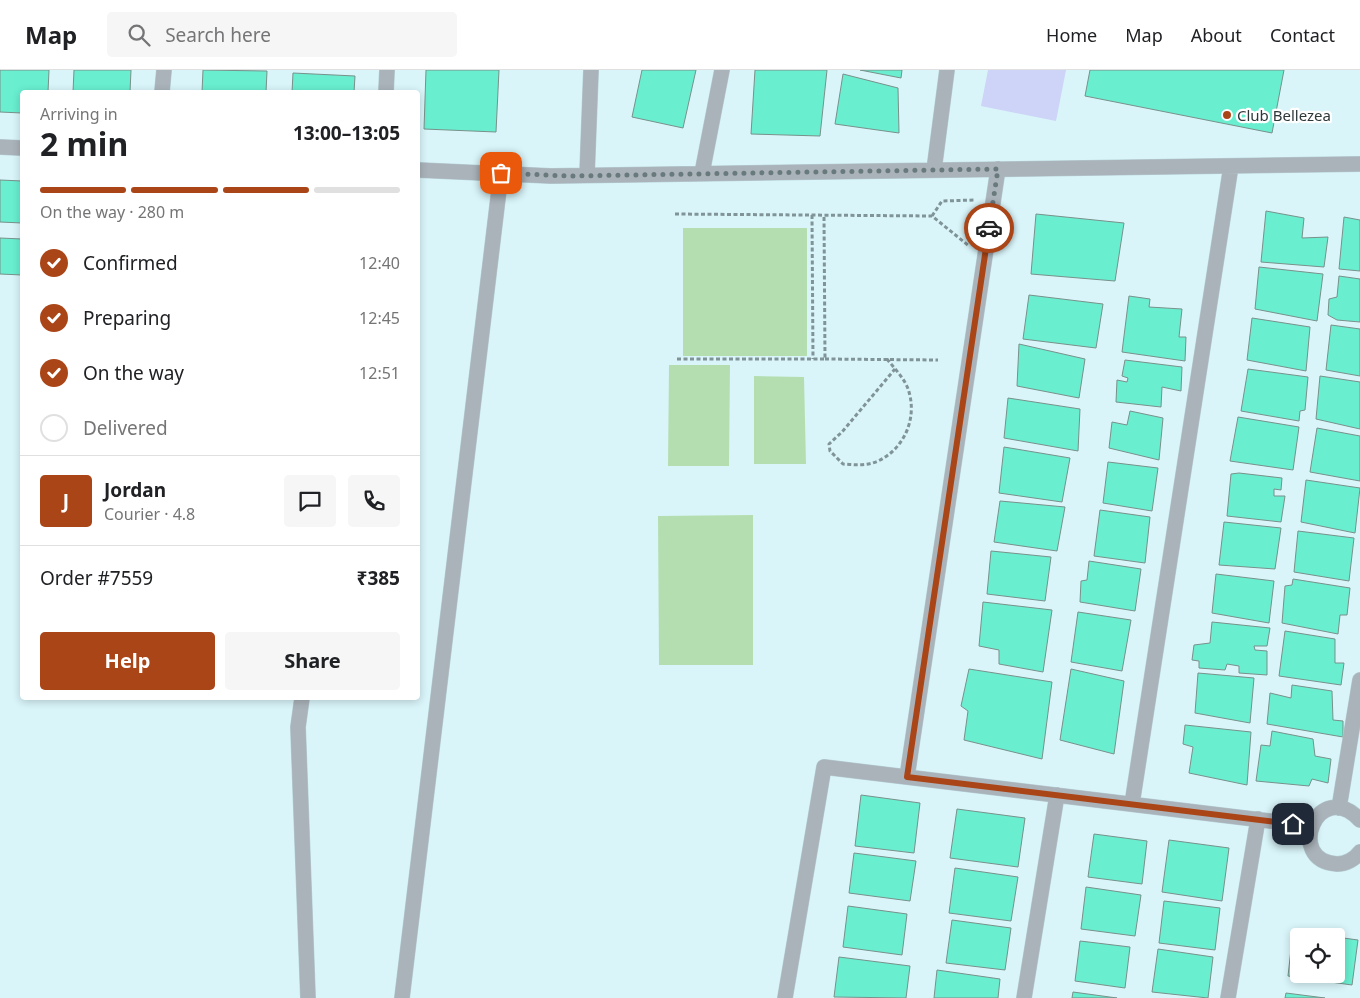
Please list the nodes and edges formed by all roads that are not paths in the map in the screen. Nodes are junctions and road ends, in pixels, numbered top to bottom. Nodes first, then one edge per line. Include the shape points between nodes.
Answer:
1 (164, 70) edge
2 (387, 70) edge
3 (591, 70) edge
4 (722, 70) edge
5 (947, 70) edge
6 (162, 90) edge
7 (386, 90) edge
8 (0, 147) edge
9 (20, 148) edge
10 (1360, 164) edge
11 (1231, 166) junction
12 (998, 169) junction
13 (420, 170) edge
14 (934, 170) junction
15 (501, 173) junction
16 (702, 173) junction
17 (587, 175) junction
18 (1360, 680) edge
19 (302, 700) edge
20 (907, 777) junction
21 (1057, 795) junction
22 (1132, 804) junction
23 (1339, 808) junction
24 (1258, 820) junction
25 (1360, 820) edge
26 (1311, 826) junction
27 (1359, 854) edge
28 (308, 998) edge
29 (402, 998) edge
30 (786, 998) edge
31 (1024, 998) edge
32 (1228, 998) edge

1 - 6 street
2 - 7 street
3 - 17 street
4 - 16 street
5 - 14 street
8 - 9 street
10 - 11 street
11 - 12 street
11 - 22 street
12 - 14 street
12 - 20 street
13 - 15 street
14 - 16 street
15 - 17 street
15 - 29 street
16 - 17 street
18 - 23 street
19 - 28 street via 298,727
20 - 21 street
20 - 30 street via 824,768
21 - 22 street
21 - 31 street
22 - 24 street
23 - 25 street via 1352,812
23 - 26 street via 1317,816
24 - 26 street
24 - 32 street
26 - 27 street via 1312,848 1328,863 1350,862

